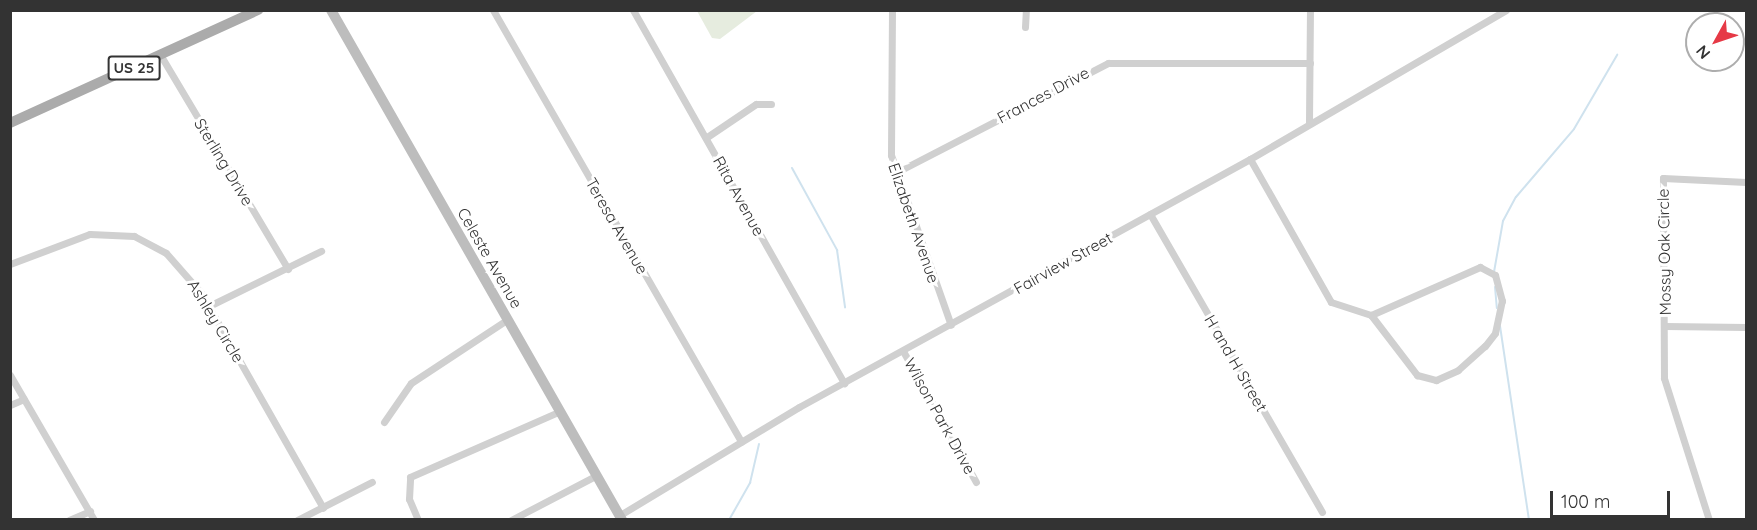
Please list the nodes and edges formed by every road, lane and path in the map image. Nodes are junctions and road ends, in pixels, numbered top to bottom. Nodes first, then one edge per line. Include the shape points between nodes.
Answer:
1 (258, 10) edge
2 (331, 10) edge
3 (493, 10) edge
4 (633, 10) edge
5 (892, 10) edge
6 (1026, 10) edge
7 (1310, 10) edge
8 (1506, 10) edge
9 (1025, 27) dead end
10 (161, 56) junction
11 (1310, 63) junction
12 (771, 104) dead end
13 (1309, 122) junction
14 (10, 123) edge
15 (707, 137) junction
16 (1250, 159) junction
17 (895, 173) junction
18 (1746, 182) edge
19 (1150, 214) junction
20 (321, 251) dead end
21 (10, 264) edge
22 (288, 269) junction
23 (209, 306) junction
24 (1371, 315) junction
25 (508, 319) junction
26 (951, 325) junction
27 (1665, 326) junction
28 (1746, 327) edge
29 (903, 351) junction
30 (10, 375) edge
31 (844, 383) junction
32 (24, 399) junction
33 (10, 405) edge
34 (560, 411) junction
35 (384, 422) dead end
36 (741, 442) junction
37 (597, 475) junction
38 (372, 482) dead end
39 (976, 482) dead end
40 (323, 508) junction
41 (90, 511) junction
42 (1322, 512) dead end
43 (621, 517) edge
44 (69, 519) edge
45 (94, 519) edge
46 (297, 519) edge
47 (418, 519) edge
48 (511, 519) edge
49 (1708, 519) edge

1 - 10 main road, US 25
2 - 25 street, Celeste Avenue
3 - 36 street, Teresa Avenue
4 - 15 street, Rita Avenue
5 - 17 street, Elizabeth Avenue via 888,129
6 - 9 street
7 - 11 street
8 - 13 street, Fairview Street
10 - 14 main road, US 25
10 - 22 street, Sterling Drive
11 - 13 street
11 - 17 street, Frances Drive via 1108,63
12 - 15 street via 756,104
13 - 16 street, Fairview Street
15 - 31 street, Rita Avenue
16 - 19 street, Fairview Street
16 - 24 street via 1331,302
17 - 26 street, Elizabeth Avenue
18 - 27 street, Mossy Oak Circle via 1664,178
19 - 26 street, Fairview Street
19 - 42 street, H and H Street
20 - 22 street
21 - 23 street, Ashley Circle via 78,236 120,233 166,253 190,277
22 - 23 street
23 - 40 street, Ashley Circle
24 - 24 street via 1409,367 1417,375 1436,380 1458,370 1485,346 1495,333 1502,301 1495,275 1480,267
25 - 34 street, Celeste Avenue
25 - 35 street via 411,383
26 - 29 street, Fairview Street
27 - 28 street, Mossy Oak Circle
27 - 49 street, Mossy Oak Circle via 1664,378
29 - 31 street, Fairview Street
29 - 39 street, Wilson Park Drive
30 - 32 street
31 - 36 street, Fairview Street
32 - 33 street
32 - 41 street
34 - 37 street, Celeste Avenue
34 - 47 street via 410,477 409,499
36 - 43 street, Fairview Street
37 - 43 street, Celeste Avenue
37 - 48 street
38 - 40 street
40 - 46 street
41 - 44 street
41 - 45 street

